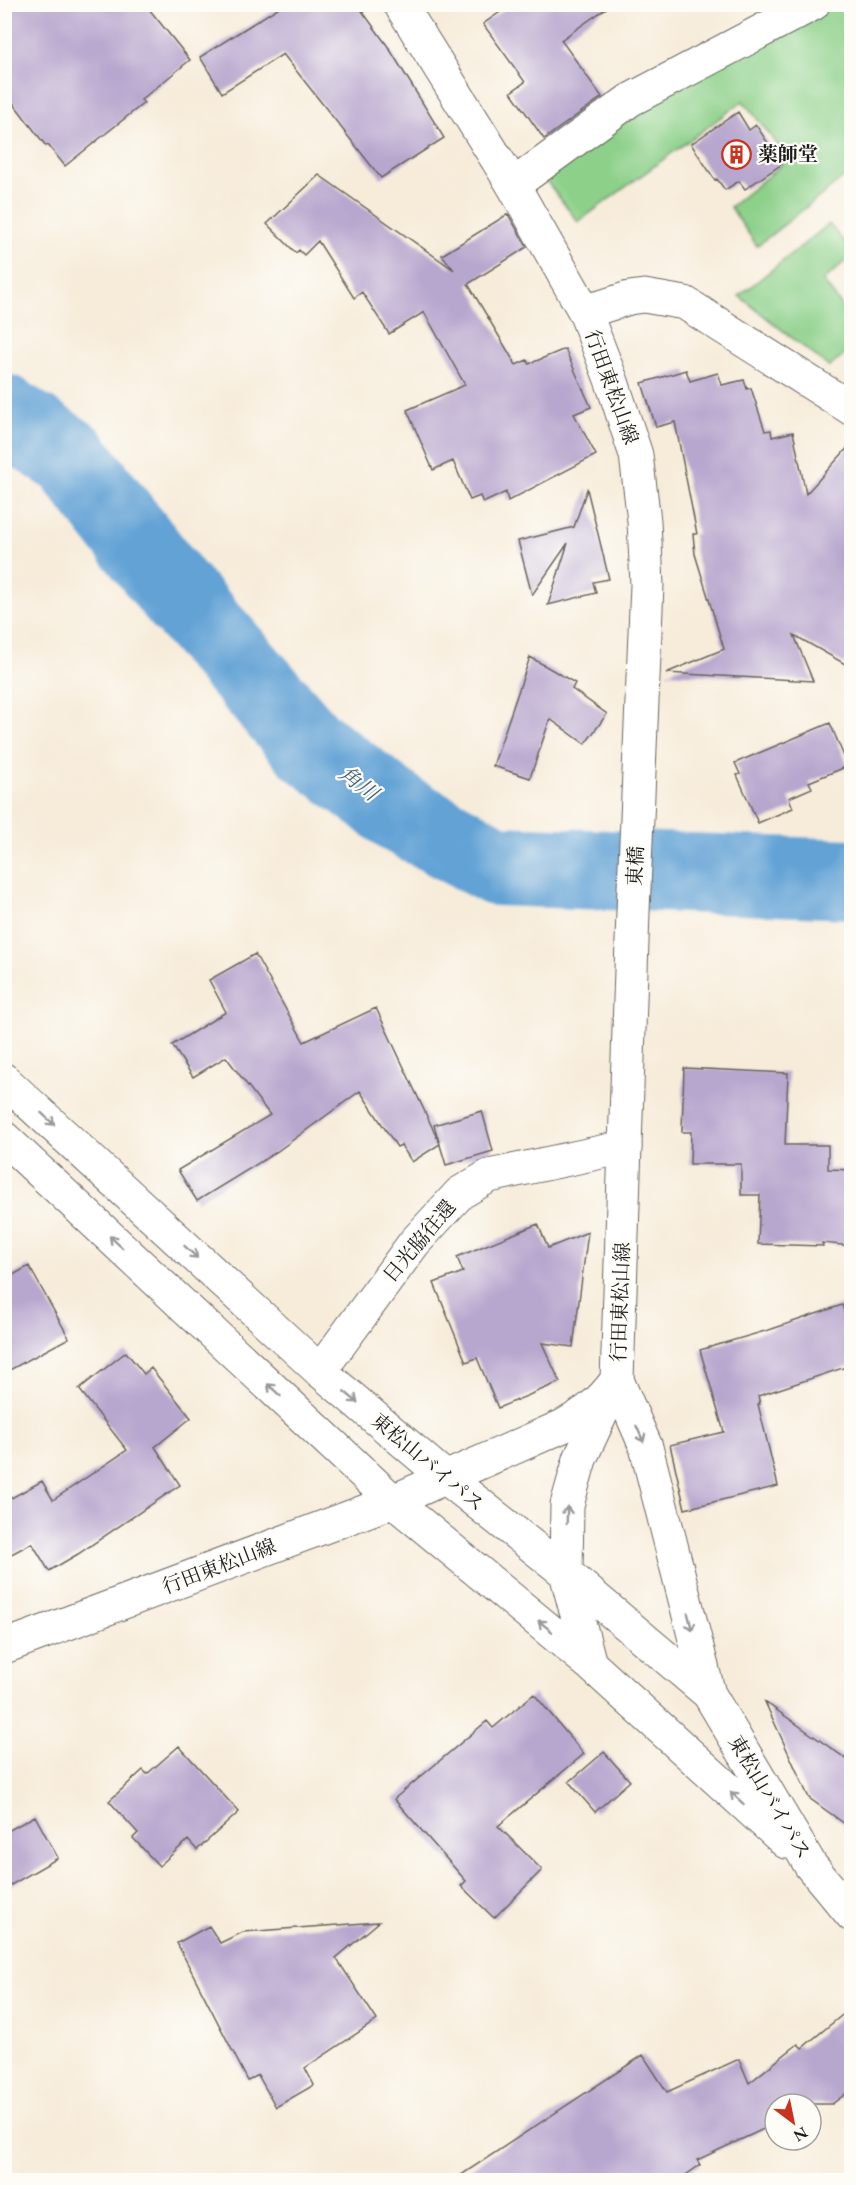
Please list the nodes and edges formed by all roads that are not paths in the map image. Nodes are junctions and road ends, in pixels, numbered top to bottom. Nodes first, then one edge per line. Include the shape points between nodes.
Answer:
1 (400, 4) edge
2 (813, 4) edge
3 (513, 185) junction
4 (585, 312) junction
5 (852, 409) edge
6 (638, 820) joint
7 (633, 912) joint
8 (4, 1080) edge
9 (4, 1138) edge
10 (625, 1147) junction
11 (320, 1371) junction
12 (617, 1380) junction
13 (445, 1477) junction
14 (393, 1501) junction
15 (566, 1574) junction
16 (4, 1647) edge
17 (590, 1664) junction
18 (709, 1694) junction
19 (811, 1866) junction
20 (852, 1915) edge

1 - 3 main road, 行田東松山線
2 - 3 main road via 630,100
3 - 4 main road, 行田東松山線
4 - 5 main road via 644,296 685,303
4 - 6 main road, 行田東松山線 via 636,455 644,521 647,585
6 - 7 main road, 東橋
7 - 10 main road, 行田東松山線
8 -> 11 main road, 東松山バイパス
14 -> 9 main road, 東松山バイパス
10 - 11 main road, 日光脇往還 via 489,1176 460,1193 414,1243
10 - 12 main road, 行田東松山線
11 -> 13 main road, 東松山バイパス
12 - 13 main road, 行田東松山線 via 604,1398 572,1421
15 -> 12 main road via 567,1505 580,1459
12 -> 18 main road via 646,1447
13 - 14 main road, 行田東松山線
13 - 15 main road, 東松山バイパス
14 - 16 main road, 行田東松山線
17 -> 14 main road, 東松山バイパス
15 - 17 main road
15 - 18 main road, 東松山バイパス
19 -> 17 main road, 東松山バイパス
18 - 19 main road, 東松山バイパス
19 - 20 main road

